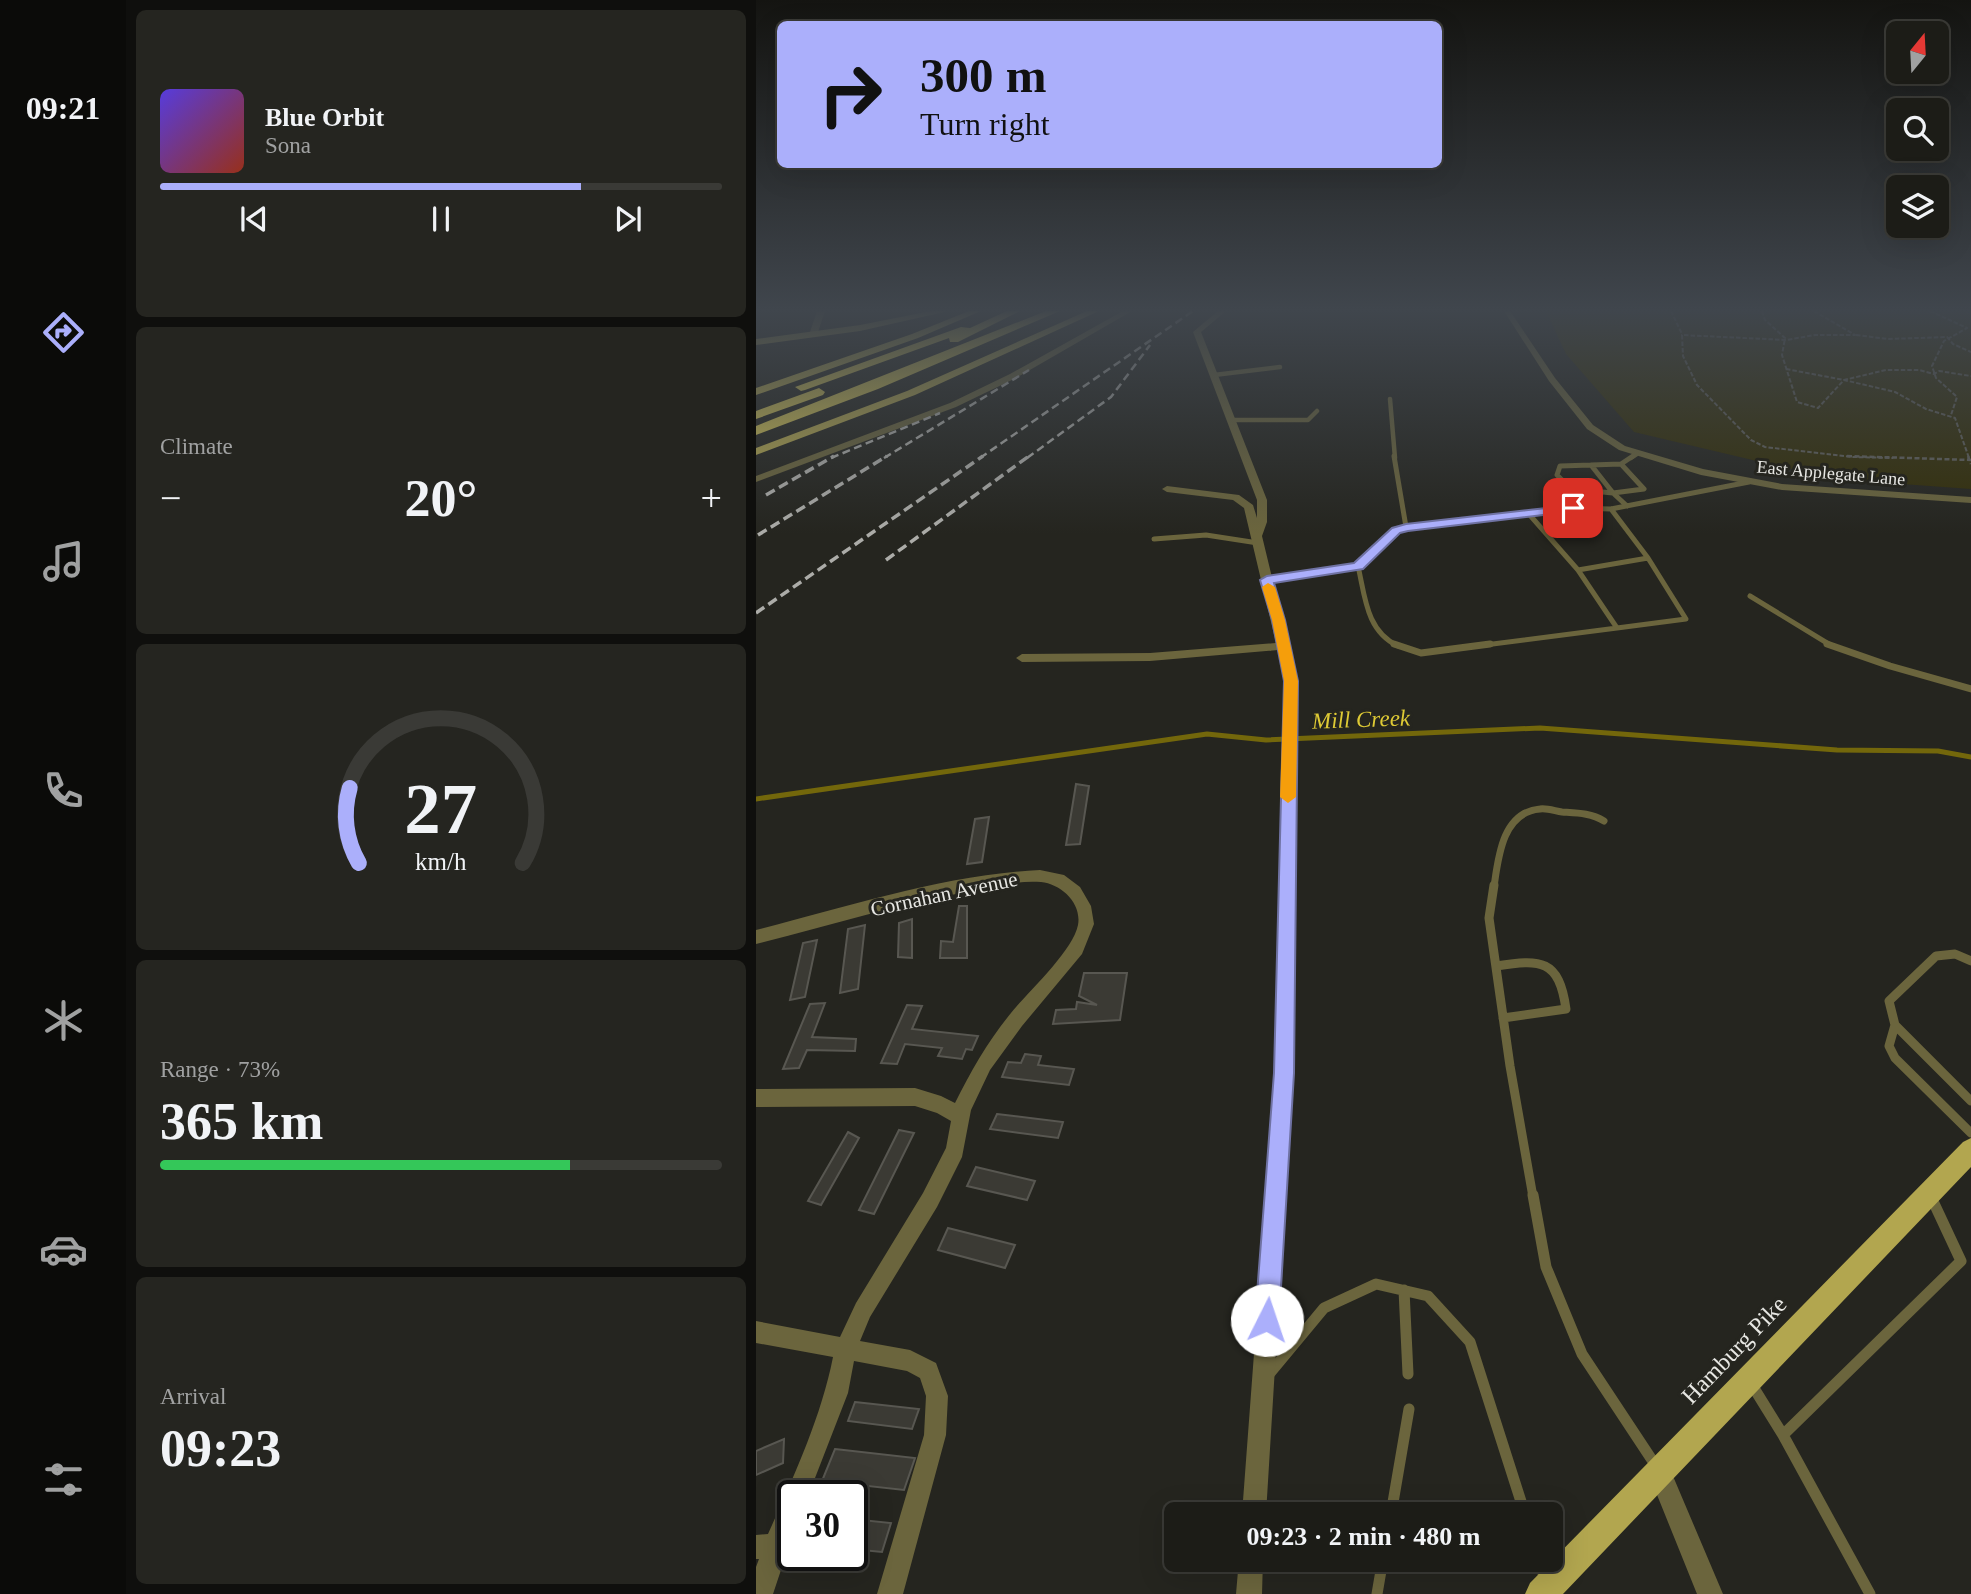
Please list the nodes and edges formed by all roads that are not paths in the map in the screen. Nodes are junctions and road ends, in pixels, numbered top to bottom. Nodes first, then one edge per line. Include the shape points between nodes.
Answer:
1 (775, 385) edge
2 (804, 385) edge
3 (835, 385) edge
4 (872, 385) edge
5 (895, 385) edge
6 (928, 385) edge
7 (994, 385) edge
8 (1218, 385) edge
9 (1557, 385) edge
10 (756, 392) edge
11 (1390, 399) dead end
12 (756, 402) edge
13 (1317, 411) dead end
14 (756, 415) edge
15 (1231, 420) junction
16 (756, 430) edge
17 (756, 442) edge
18 (756, 452) edge
19 (1637, 454) junction
20 (1621, 464) junction
21 (1591, 465) junction
22 (756, 479) edge
23 (1749, 482) junction
24 (1167, 489) dead end
25 (1613, 493) junction
26 (1971, 500) edge
27 (1627, 506) junction
28 (1611, 509) junction
29 (1528, 513) junction
30 (1406, 527) junction
31 (1154, 539) dead end
32 (1258, 540) junction
33 (1648, 558) junction
34 (1358, 566) junction
35 (1578, 570) junction
36 (1267, 580) junction
37 (1750, 596) dead end
38 (1617, 628) junction
39 (1284, 646) junction
40 (1022, 658) dead end
41 (1971, 689) edge
42 (1604, 821) dead end
43 (756, 937) edge
44 (1971, 961) edge
45 (1496, 966) junction
46 (1503, 1017) junction
47 (1895, 1026) junction
48 (756, 1098) edge
49 (1971, 1101) edge
50 (961, 1117) junction
51 (1970, 1148) edge
52 (1929, 1193) junction
53 (1966, 1263) edge
54 (1404, 1290) junction
55 (756, 1332) edge
56 (845, 1351) junction
57 (1408, 1374) dead end
58 (1748, 1379) junction
59 (1262, 1383) junction
60 (1409, 1409) dead end
61 (1783, 1435) junction
62 (1659, 1470) junction
63 (802, 1480) edge
64 (1255, 1502) edge
65 (1393, 1502) edge
66 (1521, 1502) edge
67 (777, 1528) edge
68 (765, 1546) edge
69 (1250, 1572) edge
70 (1381, 1572) edge
71 (1541, 1572) edge
72 (1544, 1591) edge
73 (760, 1594) edge
74 (890, 1594) edge
75 (1249, 1594) edge
76 (1377, 1594) edge
77 (1710, 1594) edge
78 (1870, 1594) edge

1 - 10 main road
2 - 12 highway
3 - 14 highway
4 - 16 highway
5 - 17 highway
6 - 18 main road
7 - 22 street
8 - 15 street
9 - 19 street, East Applegate Lane via 1590,427
11 - 30 lane via 1396,477
13 - 15 lane via 1308,420
15 - 32 street via 1262,500
19 - 20 lane
19 - 23 street, East Applegate Lane
20 - 21 lane
20 - 25 lane via 1644,489
21 - 25 lane
21 - 25 lane via 1560,466 1557,475 1577,491
23 - 26 street, East Applegate Lane
23 - 27 lane
24 - 32 street via 1236,497 1249,507
25 - 27 lane
27 - 28 lane
28 - 29 lane
28 - 33 lane
29 - 30 lane
29 - 35 lane
30 - 34 lane
31 - 32 lane via 1214,533
32 - 36 street
33 - 35 lane
33 - 38 lane via 1686,619
34 - 36 lane
34 - 38 lane via 1377,633 1403,649 1421,653
35 - 38 lane
36 - 39 street
37 - 41 lane via 1824,643
39 - 40 street via 1150,657
39 - 59 street via 1291,681 1284,1073
42 - 45 lane via 1540,809 1526,813 1508,829 1499,853 1489,918
43 - 50 street, Cornahan Avenue via 937,891 1017,877 1059,880 1075,892 1086,924 1076,949 984,1064
44 - 47 lane via 1955,954 1936,956 1889,1002
45 - 46 lane
45 - 46 lane via 1534,960 1550,966 1559,974 1565,996 1566,1009
46 - 62 lane via 1546,1267 1582,1354
47 - 49 lane
47 - 51 lane via 1889,1046 1895,1058
48 - 50 street via 915,1097
50 - 56 street, Cornahan Avenue via 955,1150 863,1310
51 - 52 main road, Hamburg Pike
52 - 53 lane
52 - 58 main road, Hamburg Pike
53 - 61 lane
54 - 57 lane
54 - 59 lane via 1376,1284 1324,1308
54 - 66 lane via 1427,1296 1470,1342
55 - 56 street
56 - 63 street, Cornahan Avenue via 836,1393
56 - 74 street via 910,1361 928,1371 937,1396 935,1435
58 - 61 lane
58 - 62 main road, Hamburg Pike
59 - 64 street
60 - 65 lane
61 - 78 lane
62 - 72 main road, Hamburg Pike
62 - 77 street
67 - 68 street
68 - 73 street
69 - 75 street
70 - 76 lane
71 - 72 lane

